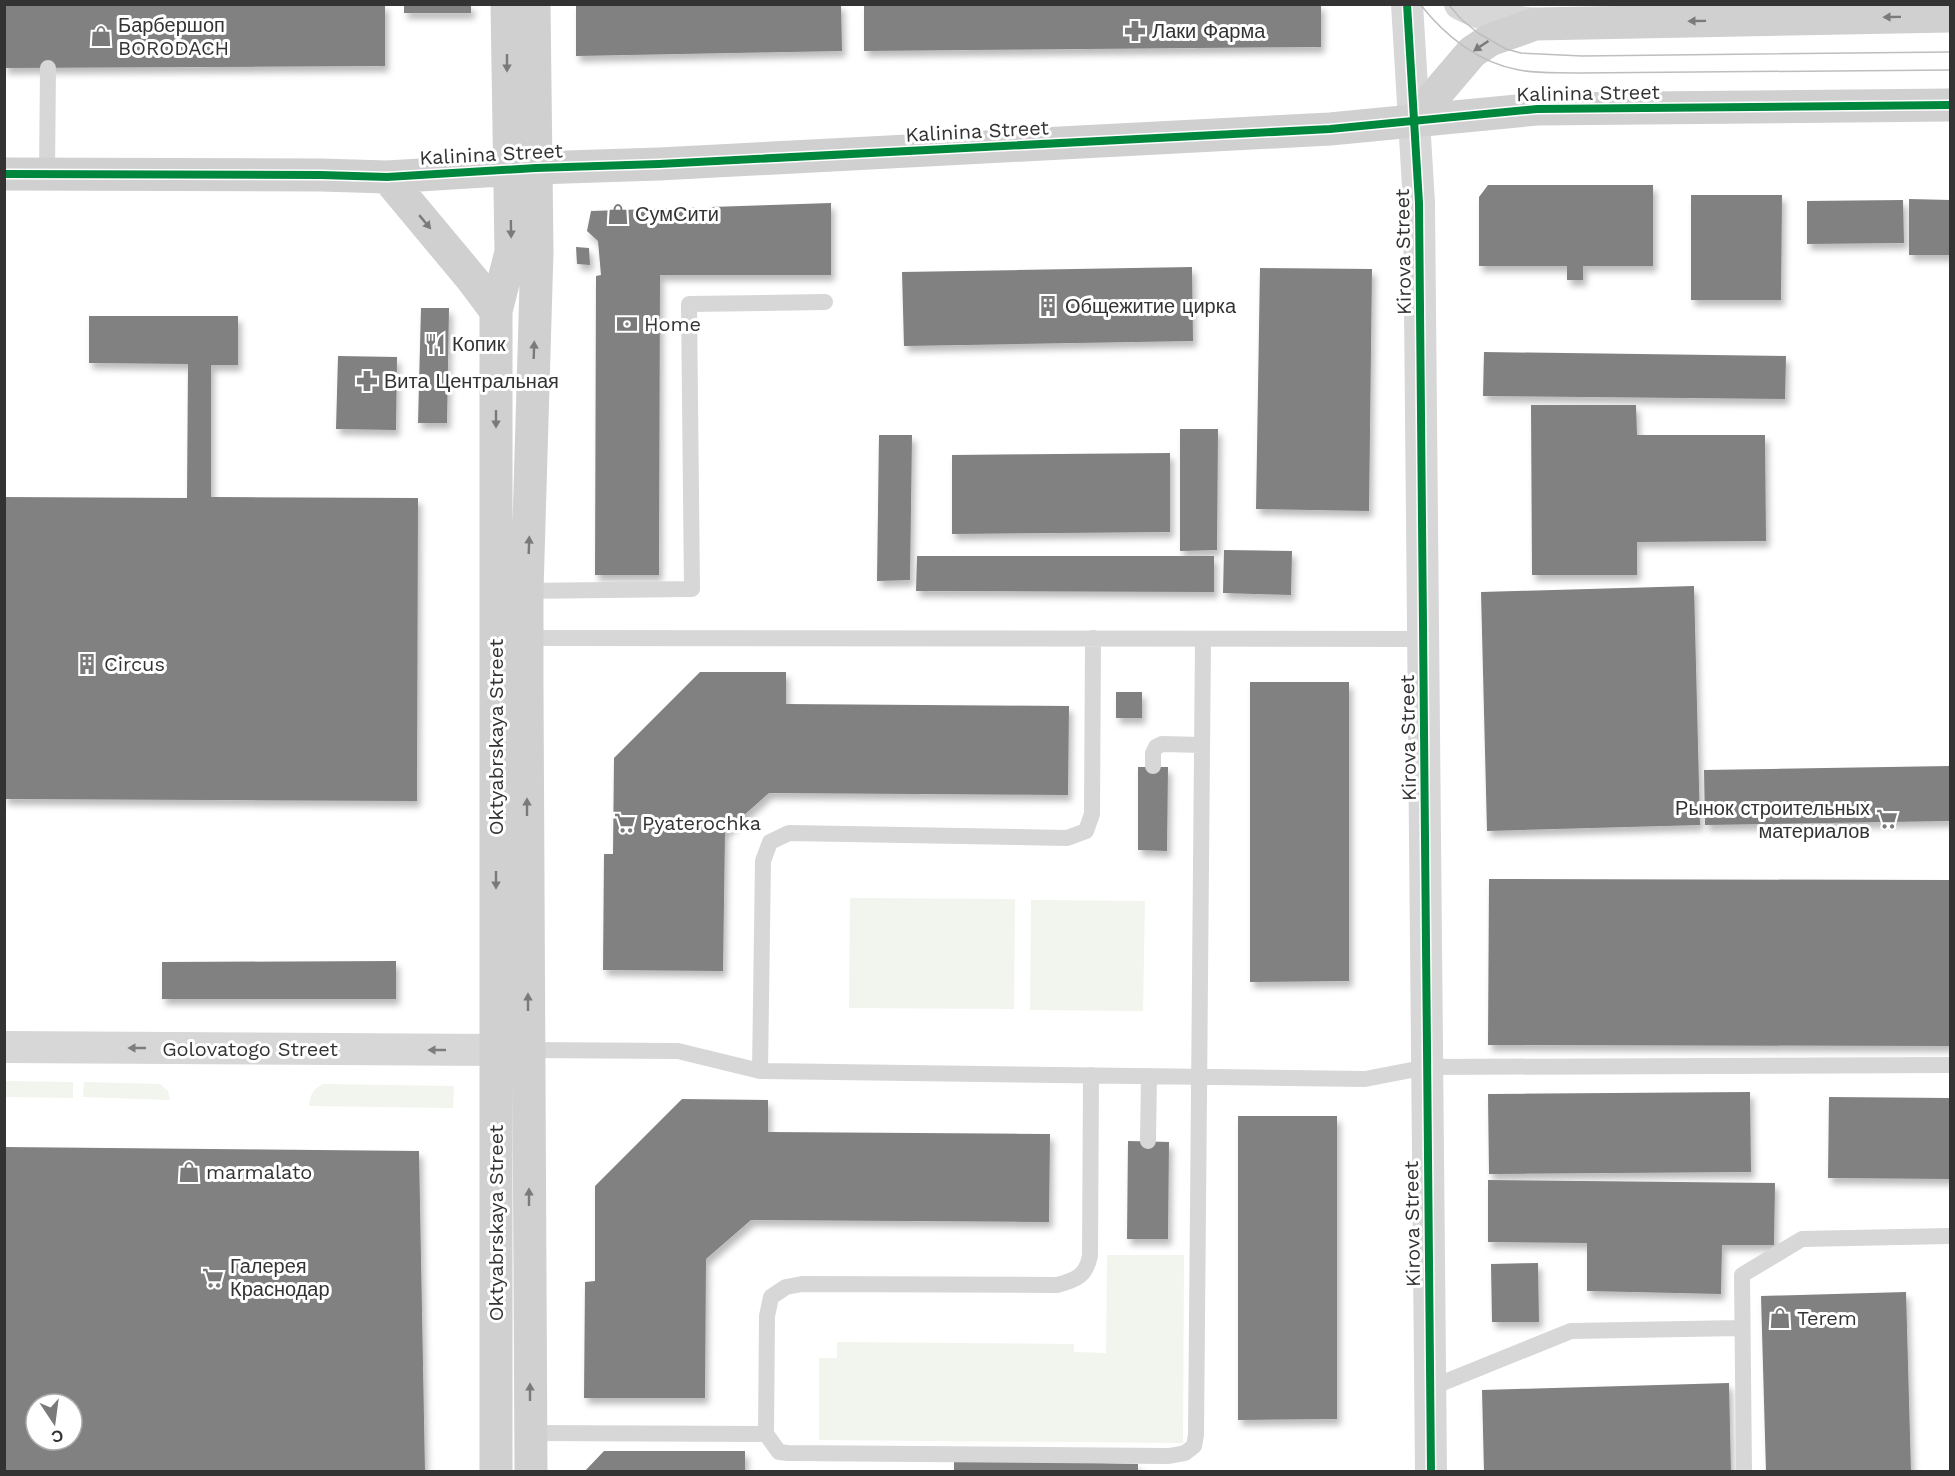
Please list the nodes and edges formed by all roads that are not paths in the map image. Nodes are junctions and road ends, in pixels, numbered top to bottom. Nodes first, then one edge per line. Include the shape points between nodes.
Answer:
1 (507, 4) edge
2 (534, 4) edge
3 (1407, 4) edge
4 (1460, 4) edge
5 (1950, 16) edge
6 (1535, 24) junction
7 (48, 68) dead end
8 (1950, 105) edge
9 (1414, 120) junction
10 (523, 169) junction
11 (48, 173) junction
12 (4, 174) edge
13 (387, 177) junction
14 (825, 302) dead end
15 (496, 311) junction
16 (511, 591) junction
17 (527, 638) junction
18 (1093, 639) junction
19 (1203, 639) junction
20 (1424, 639) junction
21 (1202, 745) junction
22 (1153, 766) dead end
23 (4, 1047) edge
24 (496, 1050) junction
25 (528, 1050) junction
26 (1950, 1065) edge
27 (1428, 1067) junction
28 (760, 1071) junction
29 (1091, 1075) junction
30 (1149, 1076) junction
31 (1199, 1076) junction
32 (1148, 1142) dead end
33 (1950, 1236) edge
34 (1741, 1328) junction
35 (1430, 1388) junction
36 (530, 1433) junction
37 (766, 1434) junction
38 (496, 1472) edge
39 (531, 1472) edge
40 (1431, 1472) edge
41 (1744, 1472) edge

1 -> 10 street, Oktyabrskaya Street
2 - 10 street, Oktyabrskaya Street
3 - 9 street, Kirova Street
4 - 6 street via 1503,20
5 -> 6 street
6 -> 9 street via 1490,40 1472,52
7 - 11 lane
8 - 9 street, Kalinina Street via 1537,109
9 - 10 street, Kalinina Street via 1330,129
9 - 20 street, Kirova Street via 1419,203
10 - 13 street, Kalinina Street
10 -> 15 street, Oktyabrskaya Street via 511,252
16 -> 10 street, Oktyabrskaya Street via 537,251
11 - 12 street, Kalinina Street
11 - 13 street, Kalinina Street
13 -> 15 street
14 - 16 lane via 689,304 692,589
15 -> 16 street, Oktyabrskaya Street
16 - 17 street, Oktyabrskaya Street
16 -> 24 street, Oktyabrskaya Street
17 - 18 lane
25 -> 17 street, Oktyabrskaya Street
18 - 19 lane
18 - 28 lane via 1092,814 1086,831 1067,838 789,833 770,842 763,861
19 - 20 lane
19 - 21 lane
20 - 27 street, Kirova Street
21 - 22 lane via 1162,744 1153,753
21 - 31 lane
24 -> 23 street, Golovatogo Street
24 - 25 lane
24 - 38 street, Oktyabrskaya Street
25 - 28 lane via 678,1051
36 -> 25 street, Oktyabrskaya Street
26 - 27 lane
27 - 31 lane via 1365,1079
27 - 35 street, Kirova Street
28 - 29 lane
29 - 30 lane
29 - 37 lane via 1088,1267 1076,1280 1057,1286 786,1287 771,1298 767,1316
30 - 31 lane
30 - 32 lane
31 - 37 lane via 1194,1446 1185,1453 1168,1456 788,1454 779,1452
33 - 34 lane via 1802,1239 1742,1275
34 - 35 lane via 1571,1332
34 - 41 lane
35 - 40 street, Kirova Street
36 - 37 lane
36 - 39 street, Oktyabrskaya Street

